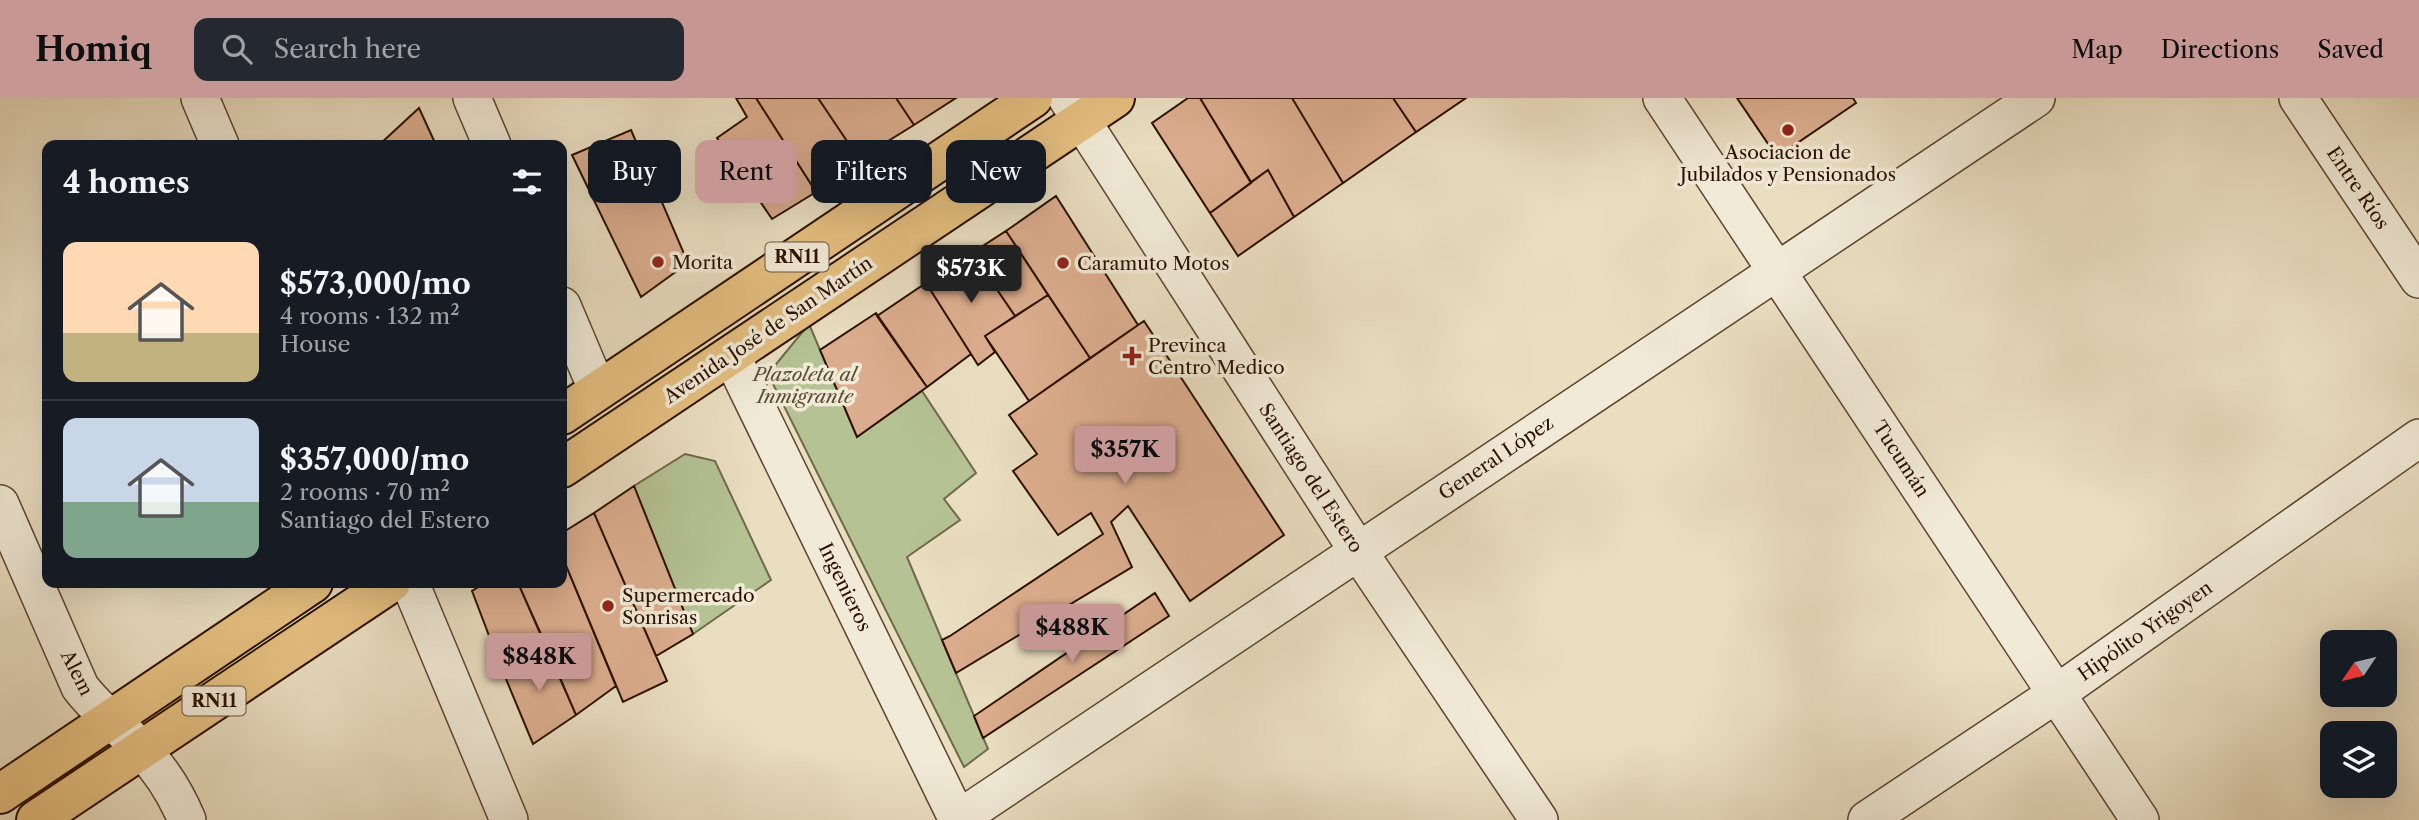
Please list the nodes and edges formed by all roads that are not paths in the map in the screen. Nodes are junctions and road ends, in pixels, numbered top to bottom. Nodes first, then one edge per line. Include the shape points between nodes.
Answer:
1 (200, 98) edge
2 (472, 98) edge
3 (1033, 98) edge
4 (1115, 98) edge
5 (1662, 98) edge
6 (2036, 98) edge
7 (2298, 98) edge
8 (1074, 109) edge
9 (218, 140) edge
10 (490, 140) edge
11 (1777, 270) junction
12 (2419, 279) edge
13 (567, 318) edge
14 (732, 355) junction
15 (598, 391) junction
16 (567, 412) edge
17 (2419, 438) edge
18 (567, 465) edge
19 (0, 504) edge
20 (1358, 551) junction
21 (306, 588) edge
22 (384, 588) edge
23 (412, 588) edge
24 (2056, 694) junction
25 (111, 719) junction
26 (142, 749) junction
27 (0, 793) edge
28 (36, 820) edge
29 (187, 820) edge
30 (509, 820) edge
31 (958, 820) edge
32 (1539, 820) edge
33 (1867, 820) edge
34 (2140, 820) edge

1 - 9 street
2 - 10 street
3 - 15 main road, RN11
4 - 8 main road, Avenida José de San Martín / RN11
5 - 11 street, Tucumán
6 - 11 street, General López
7 - 12 street, Entre Ríos
8 - 14 main road, Avenida José de San Martín / RN11
8 - 20 street, Santiago del Estero
11 - 20 street, General López
11 - 24 street, Tucumán
13 - 15 street
14 - 18 main road, Avenida José de San Martín / RN11
14 - 31 street, Ingenieros
15 - 16 main road, RN11
17 - 24 street, Hipólito Yrigoyen
19 - 25 street, Alem via 80,687
20 - 31 street, General López
20 - 32 street, Santiago del Estero
21 - 25 main road, RN11
22 - 26 main road, RN11
23 - 30 street
24 - 33 street, Hipólito Yrigoyen
24 - 34 street, Tucumán
25 - 26 street, Alem
25 - 27 main road, RN11
26 - 28 main road, RN11
26 - 29 street, Alem via 160,770

